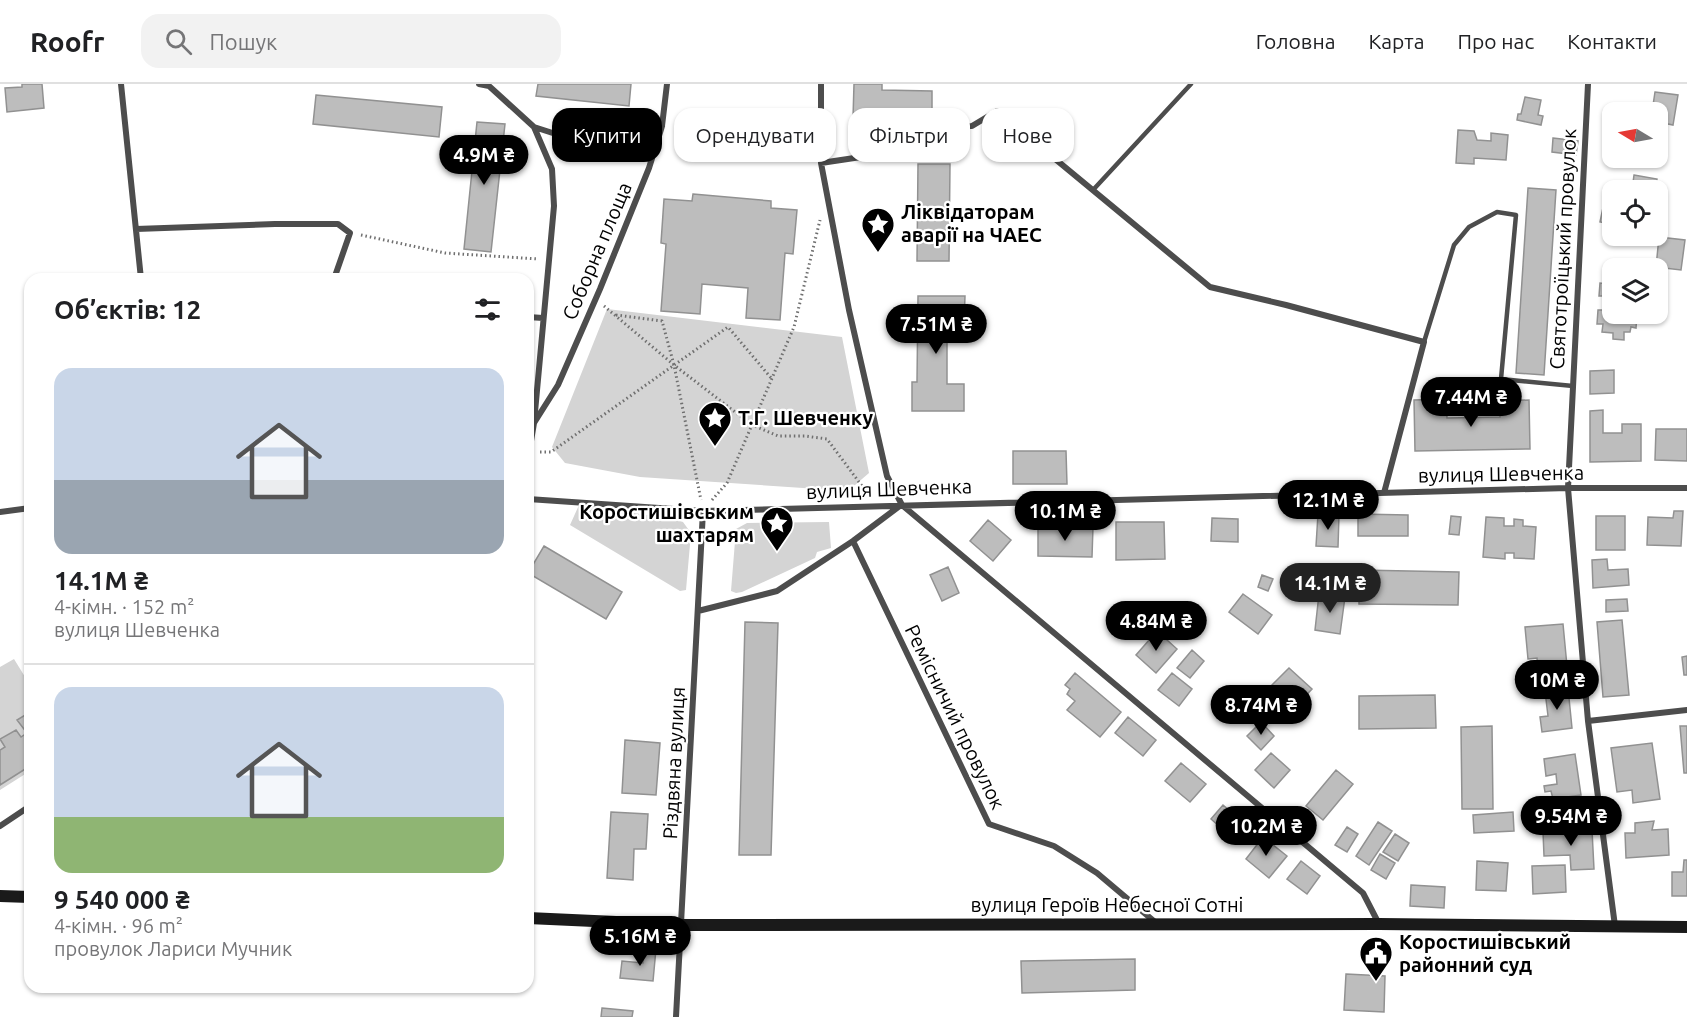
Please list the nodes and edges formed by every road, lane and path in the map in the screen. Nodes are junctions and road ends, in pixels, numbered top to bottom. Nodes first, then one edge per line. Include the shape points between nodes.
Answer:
1 (121, 84) edge
2 (479, 84) edge
3 (667, 84) edge
4 (821, 84) edge
5 (1191, 84) edge
6 (1588, 84) edge
7 (663, 126) junction
8 (534, 127) junction
9 (821, 163) junction
10 (1093, 190) junction
11 (827, 192) junction
12 (136, 229) junction
13 (350, 233) junction
14 (549, 260) junction
15 (140, 273) edge
16 (336, 273) edge
17 (596, 299) junction
18 (614, 315) junction
19 (534, 317) edge
20 (543, 318) junction
21 (1424, 342) junction
22 (674, 365) junction
23 (772, 379) junction
24 (1573, 386) junction
25 (534, 423) joint
26 (752, 425) junction
27 (534, 455) edge
28 (862, 486) dead end
29 (1568, 488) junction
30 (1687, 488) edge
31 (1384, 493) junction
32 (534, 499) edge
33 (902, 505) junction
34 (24, 509) edge
35 (703, 511) junction
36 (0, 512) edge
37 (853, 541) junction
38 (698, 611) junction
39 (1687, 710) edge
40 (1588, 721) junction
41 (24, 810) edge
42 (0, 826) edge
43 (0, 896) edge
44 (24, 897) edge
45 (534, 918) edge
46 (1158, 924) junction
47 (1379, 924) junction
48 (682, 925) junction
49 (1615, 926) junction
50 (1687, 927) edge
51 (676, 1017) edge

1 - 12 street
2 - 8 street via 489,86
3 - 7 street, Соборна площа
4 - 9 street
5 - 10 lane
6 - 24 street, Святотроїцький провулок
7 - 8 street via 633,138 595,141
7 - 17 street, Соборна площа
8 - 14 street via 552,169 554,206
9 - 10 street via 900,151 931,127 972,126 997,111
9 - 11 street
10 - 21 street via 1210,287
11 - 23 path via 794,327
11 - 33 street via 887,476
12 - 13 street via 339,224
12 - 15 street
13 - 14 path via 445,254
13 - 16 street
14 - 20 street
17 - 18 path
17 - 25 street, Соборна площа via 558,385
18 - 22 path
18 - 22 path via 662,321
19 - 20 street
20 - 25 street
21 - 24 lane via 1454,245 1469,227 1497,212 1516,215 1501,379
21 - 31 street
22 - 23 path via 728,327
22 - 26 path
22 - 27 path via 551,452
22 - 35 path
23 - 26 path
24 - 29 street, Святотроїцький провулок
26 - 28 path via 778,435 827,439
26 - 35 path via 727,483
29 - 30 street, вулиця Шевченка
29 - 31 street, вулиця Шевченка
29 - 40 street, Святотроїцький провулок
31 - 33 street, вулиця Шевченка
32 - 35 street, вулиця Шевченка
33 - 35 street, вулиця Шевченка
33 - 37 street
33 - 47 street via 1363,893
34 - 36 street
35 - 38 street, Різдвяна вулиця
37 - 38 street via 777,591
37 - 46 street, Ремісничий провулок via 989,824 1054,846 1097,873
38 - 48 street, Різдвяна вулиця
39 - 40 street
40 - 49 street, Святотроїцький провулок
41 - 42 street
43 - 44 street
45 - 48 street, вулиця Героїв Небесної Сотні
46 - 47 street, вулиця Героїв Небесної Сотні
46 - 48 street, вулиця Героїв Небесної Сотні
47 - 49 street, вулиця Героїв Небесної Сотні
48 - 51 street, Різдвяна вулиця
49 - 50 street, вулиця Героїв Небесної Сотні

